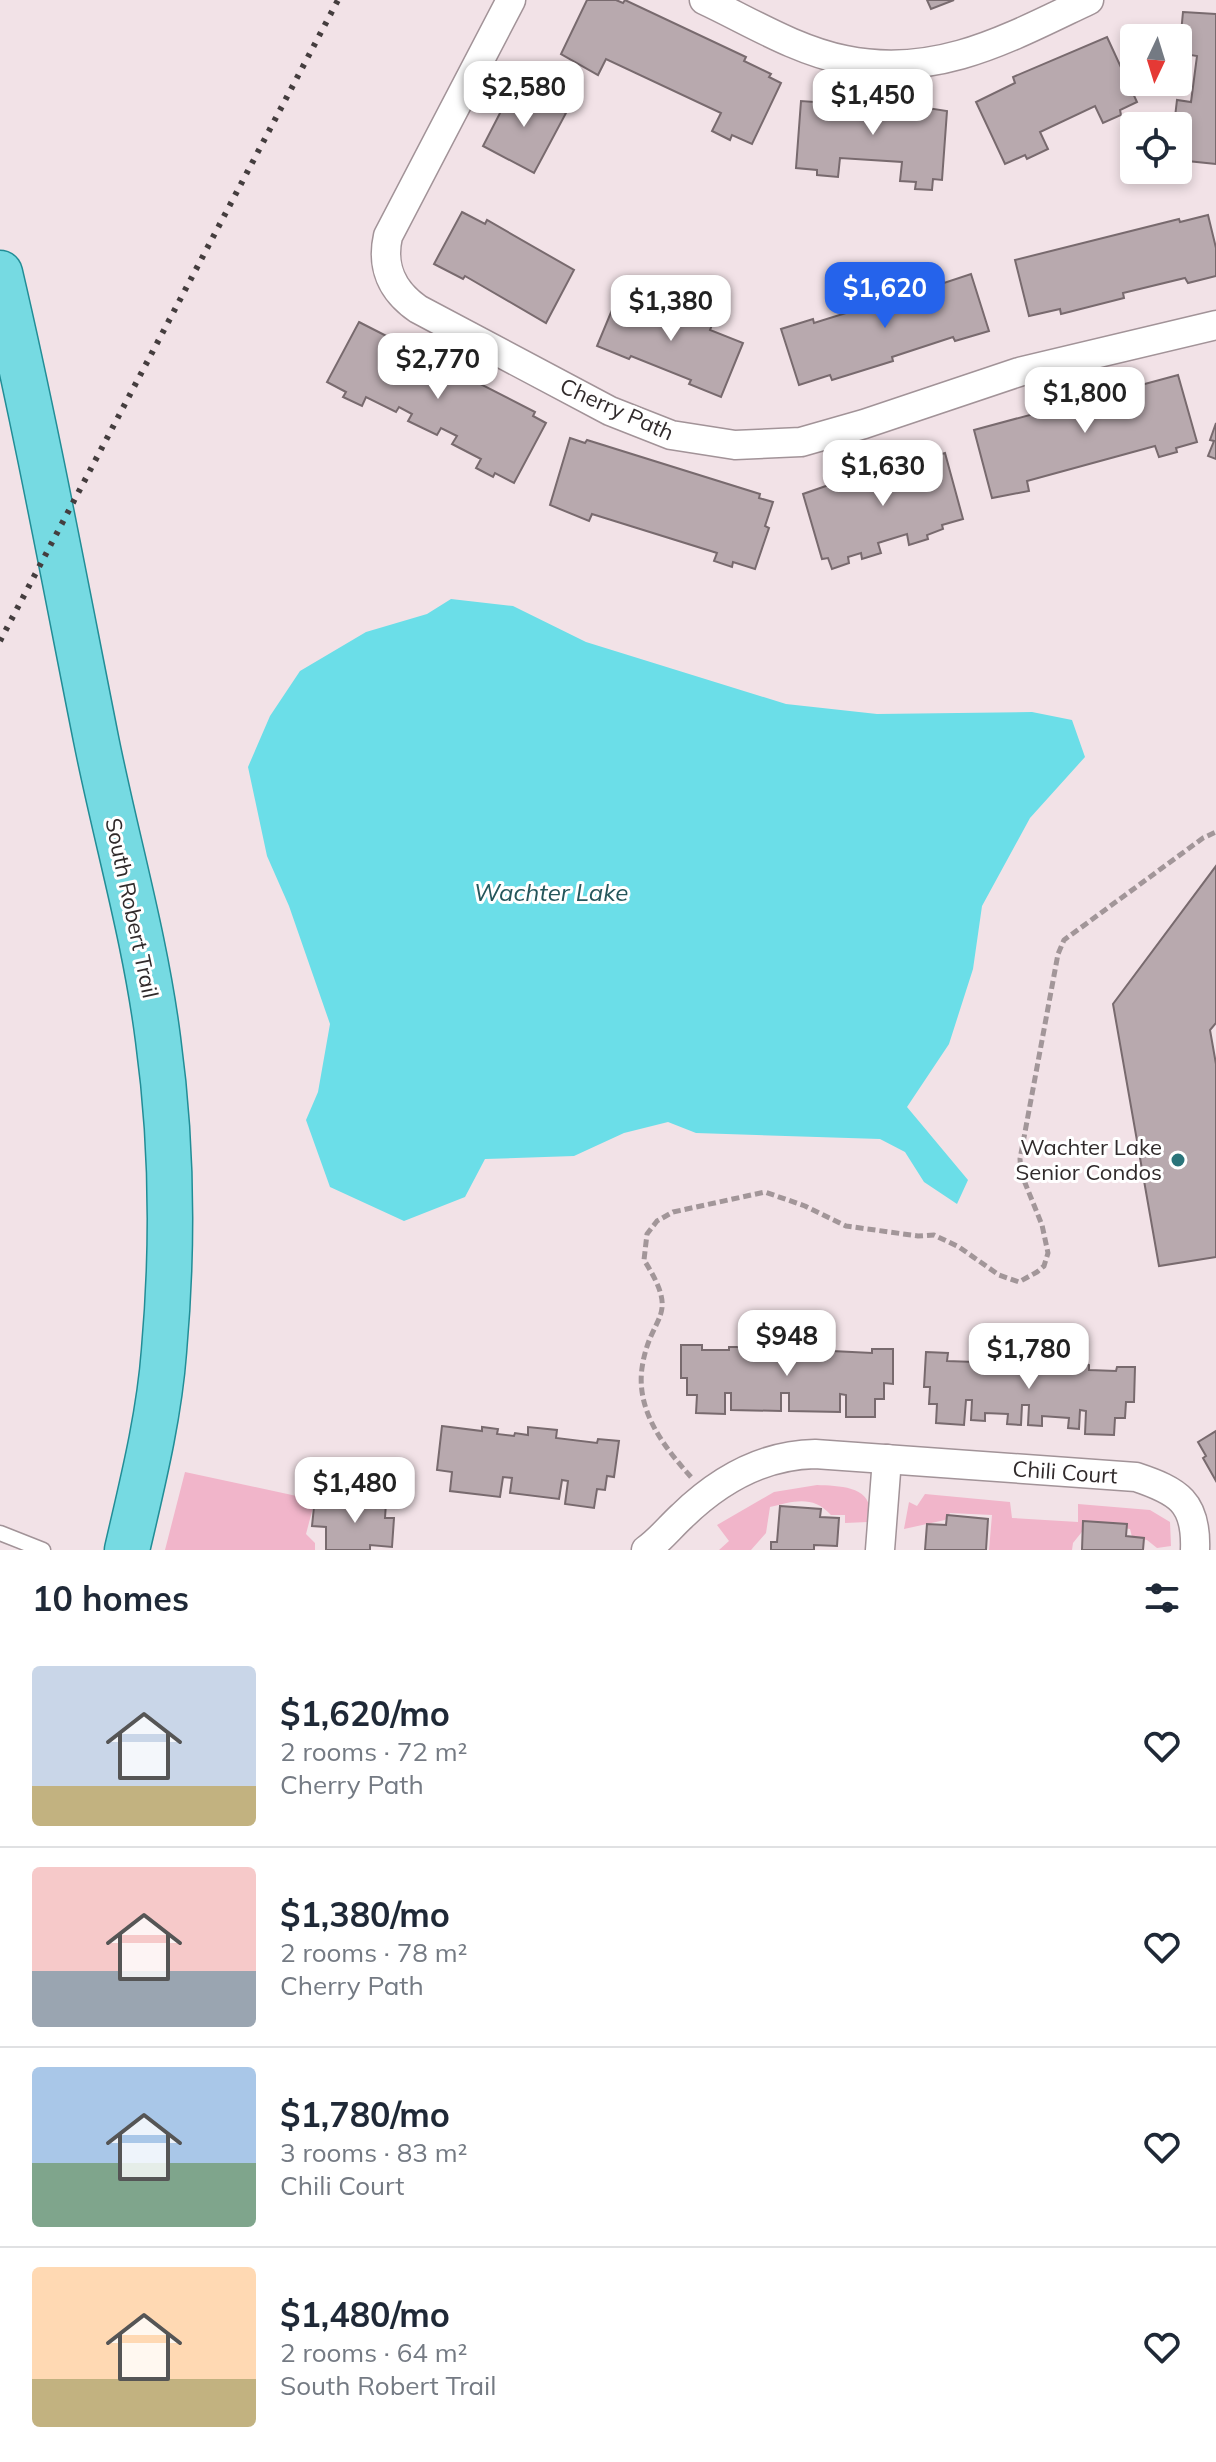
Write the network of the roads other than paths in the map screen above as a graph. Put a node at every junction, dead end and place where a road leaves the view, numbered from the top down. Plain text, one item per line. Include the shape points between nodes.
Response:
1 (511, 0) edge
2 (704, 0) edge
3 (1089, 0) edge
4 (748, 9) edge
5 (0, 273) edge
6 (1216, 325) edge
7 (887, 1459) junction
8 (0, 1533) edge
9 (43, 1550) edge
10 (127, 1550) edge
11 (646, 1550) edge
12 (880, 1550) edge
13 (1195, 1550) edge

1 - 6 street, Cherry Path via 388,236 388,272 399,293 418,309 610,411 671,435 703,441 768,446 801,442 1019,372
2 - 4 street
3 - 4 street via 977,51 898,65 844,60 792,42
5 - 10 main road, South Robert Trail via 159,1040 169,1223 164,1354
7 - 11 street, Chili Court via 815,1454 774,1459 730,1477
7 - 12 street
7 - 13 street, Chili Court via 1136,1477 1171,1489 1182,1499 1195,1527
8 - 9 lane

